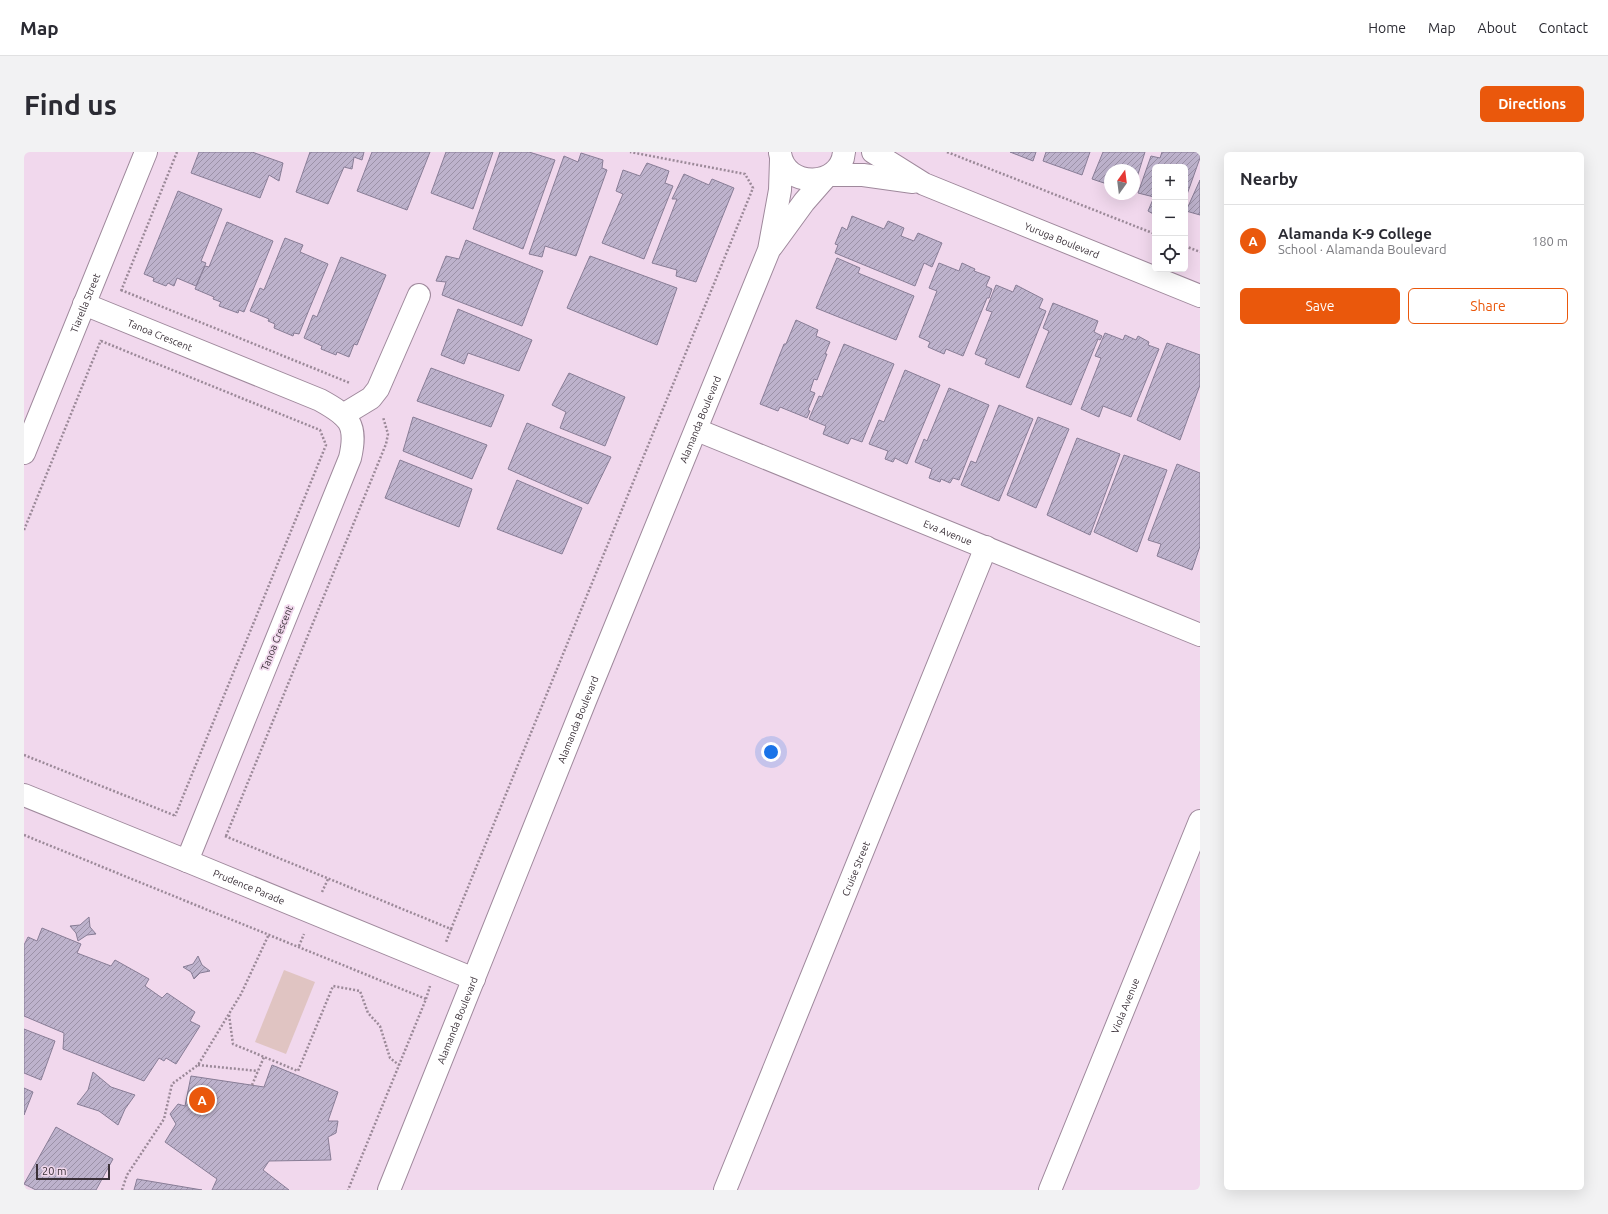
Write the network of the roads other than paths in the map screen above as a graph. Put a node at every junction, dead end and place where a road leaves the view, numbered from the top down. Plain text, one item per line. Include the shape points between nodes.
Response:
1 (146, 152) edge
2 (844, 152) edge
3 (873, 152) edge
4 (778, 155) edge
5 (828, 176) junction
6 (924, 184) junction
7 (769, 250) junction
8 (419, 295) dead end
9 (1200, 296) edge
10 (84, 304) junction
11 (344, 415) junction
12 (697, 430) junction
13 (24, 453) edge
14 (986, 547) junction
15 (1200, 635) edge
16 (24, 795) edge
17 (1200, 821) edge
18 (187, 861) junction
19 (474, 979) junction
20 (389, 1190) edge
21 (725, 1190) edge
22 (1050, 1190) edge

1 - 10 street, Tiarella Street
2 - 5 street, Alamanda Boulevard via 839,167
3 - 6 street, Yuruga Boulevard
4 - 5 street, Yuruga Boulevard via 787,169 804,180 815,181
4 - 7 street, Alamanda Boulevard via 780,190
5 - 6 street, Yuruga Boulevard via 863,175
5 - 7 street, Alamanda Boulevard via 804,202
6 - 9 street, Yuruga Boulevard
7 - 12 street, Alamanda Boulevard
8 - 11 street via 378,389 371,398
10 - 11 street, Tanoa Crescent via 320,400
10 - 13 street, Tiarella Street
11 - 18 street, Tanoa Crescent via 353,433 350,458
12 - 14 street, Eva Avenue
12 - 19 street, Alamanda Boulevard
14 - 15 street, Eva Avenue
14 - 21 street, Cruise Street
16 - 18 street, Prudence Parade
17 - 22 street, Viola Avenue
18 - 19 street, Prudence Parade
19 - 20 street, Alamanda Boulevard

